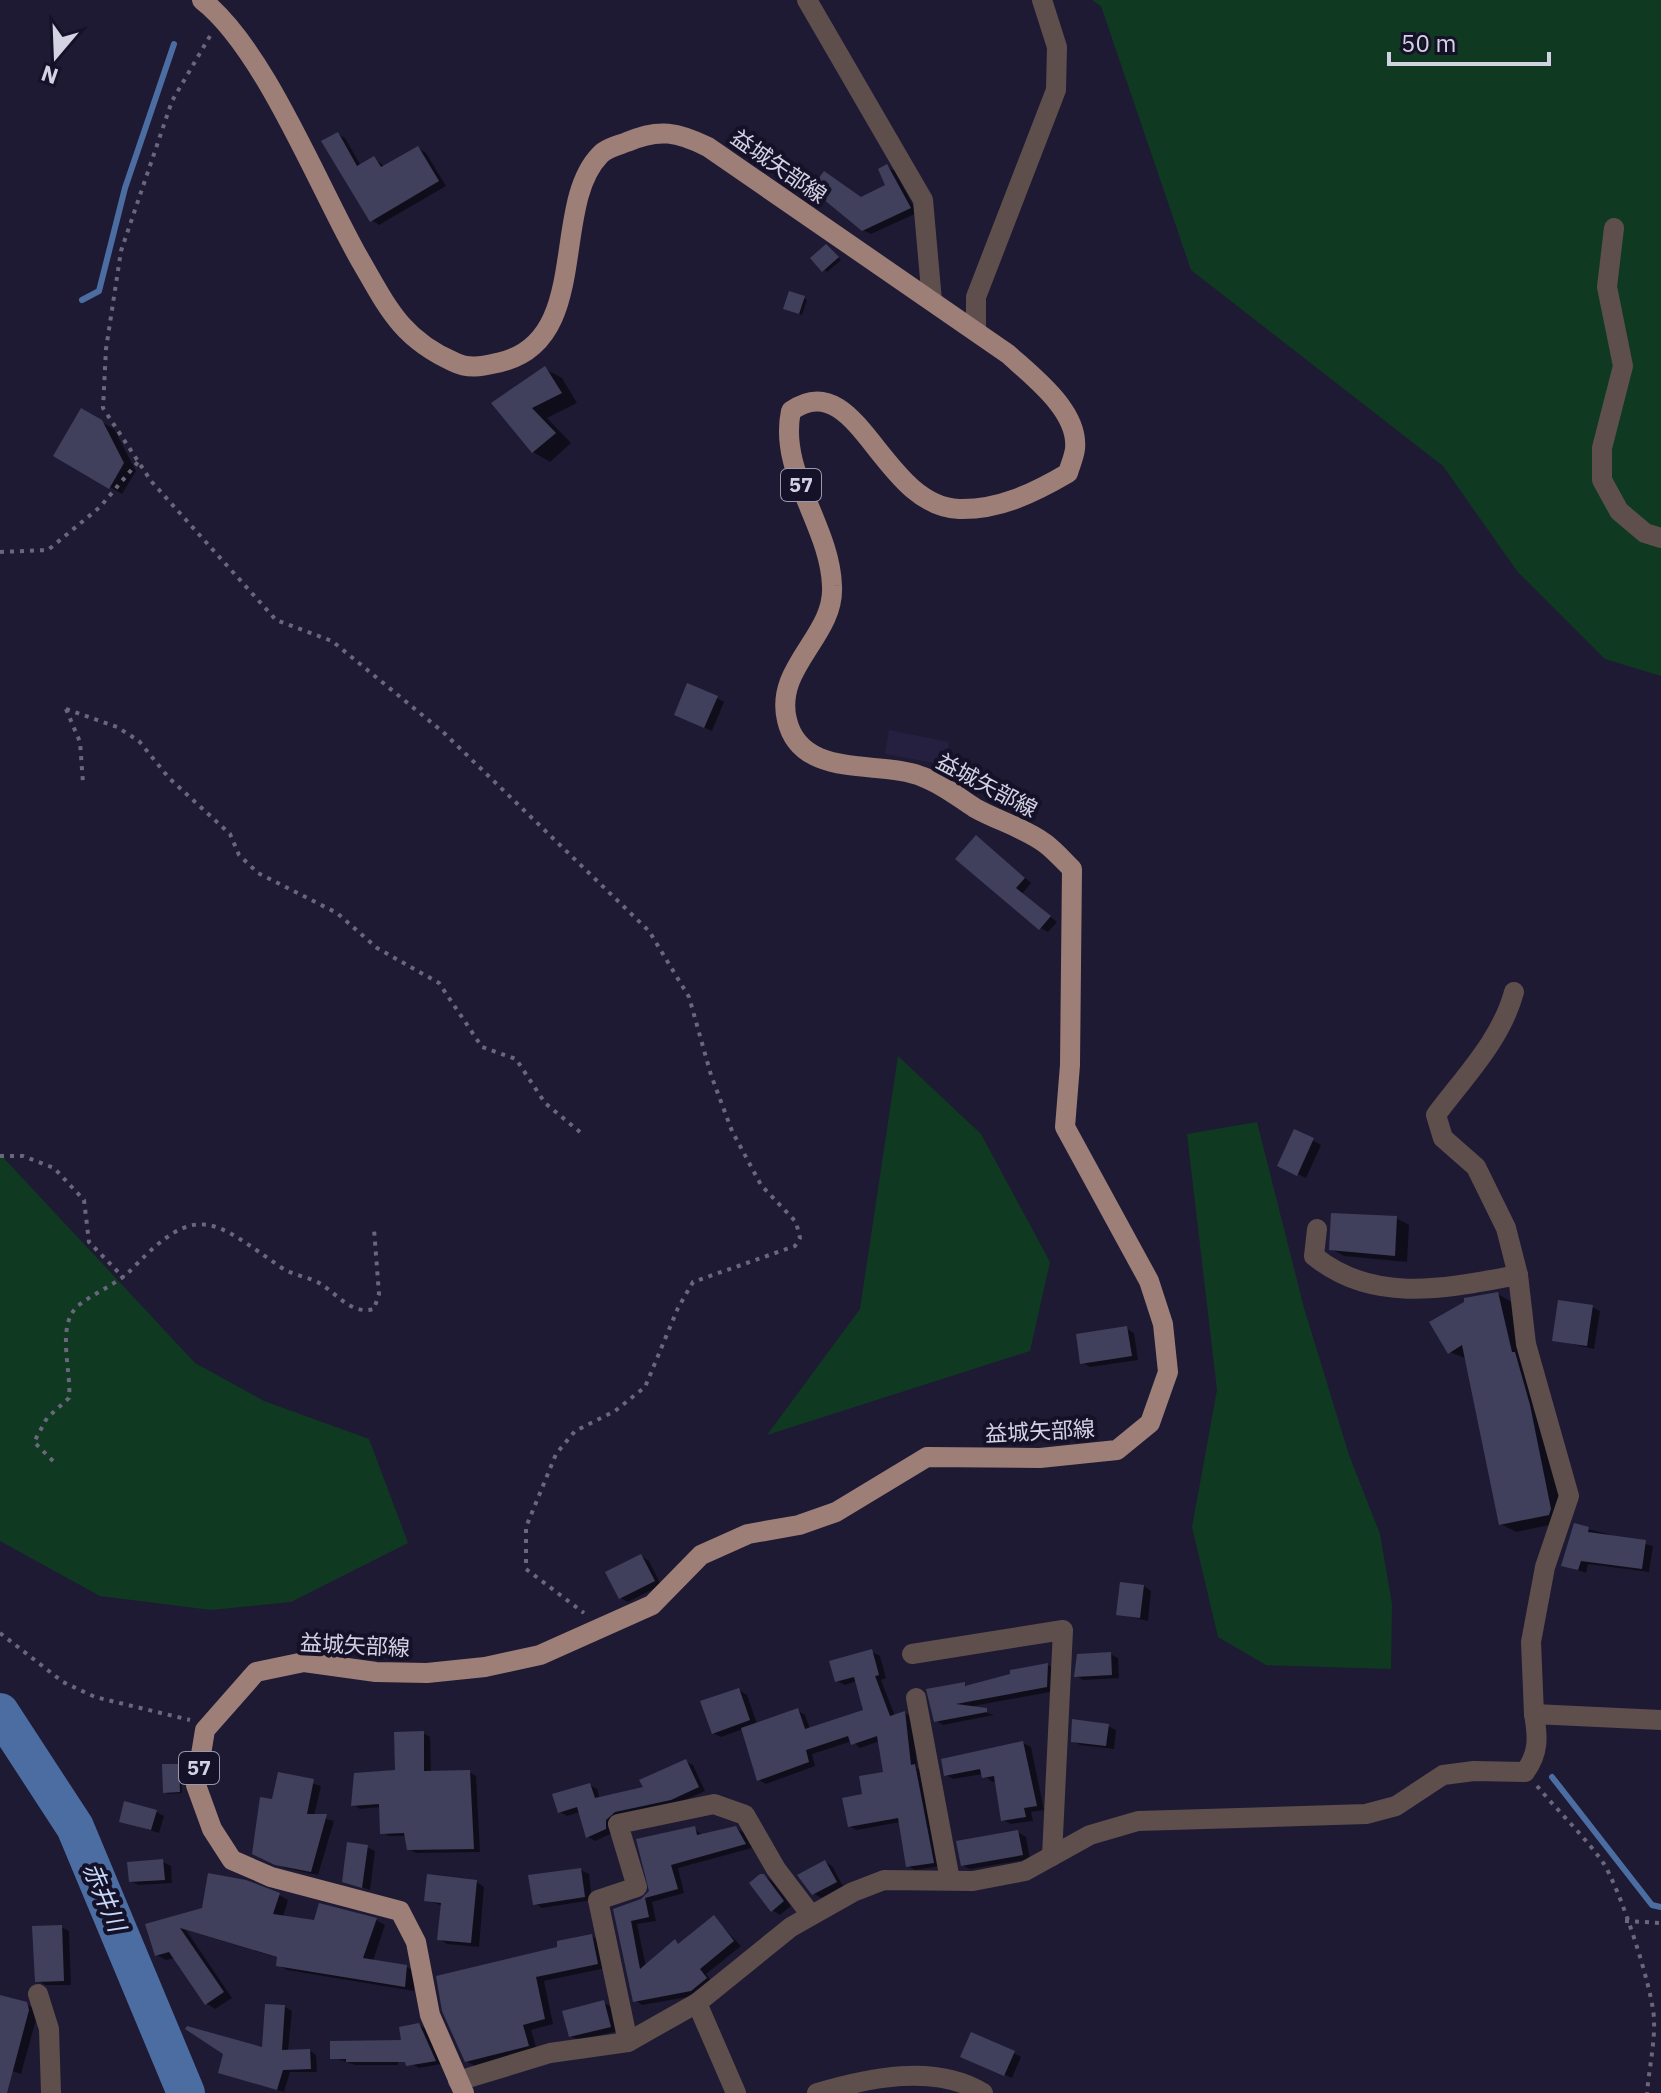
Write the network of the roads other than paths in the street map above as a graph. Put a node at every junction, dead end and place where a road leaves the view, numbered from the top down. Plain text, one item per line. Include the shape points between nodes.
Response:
1 (202, 0) edge
2 (807, 0) edge
3 (1042, 0) edge
4 (1614, 228) dead end
5 (932, 301) junction
6 (976, 331) junction
7 (1661, 538) edge
8 (1514, 992) dead end
9 (1317, 1229) dead end
10 (1518, 1275) junction
11 (912, 1654) dead end
12 (916, 1698) dead end
13 (1534, 1714) junction
14 (1661, 1720) edge
15 (1052, 1856) junction
16 (950, 1880) junction
17 (811, 1915) junction
18 (38, 1994) dead end
19 (697, 2003) junction
20 (628, 2042) junction
21 (461, 2087) edge
22 (51, 2093) edge
23 (736, 2093) edge
24 (817, 2093) edge
25 (983, 2093) edge

1 - 5 main road, 益城矢部線 / 57 via 222,16 267,84 396,323 428,349 467,369 511,360 556,316 585,177 601,153 644,134 681,133 708,147
2 - 5 street via 923,200
3 - 6 street via 1057,47 1056,90 976,297
4 - 7 street via 1607,287 1623,366 1602,448 1602,480 1619,511 1645,533
5 - 6 main road, 益城矢部線 / 57
6 - 21 main road, 益城矢部線 / 57 via 1040,383 1069,419 1076,447 1068,473 1025,498 957,509 926,500 904,484 843,410 821,399 804,401 791,411 791,453 828,558 832,605 785,691 787,722 806,751 828,761 919,775 1046,844 1072,869 1065,1127 1149,1281 1163,1324 1168,1372 1150,1423 1117,1450 1040,1458 927,1457 836,1512 748,1534 701,1555 652,1605 540,1655 427,1673 304,1662 256,1672 205,1730 196,1785 212,1829 232,1860 271,1877 400,1911 416,1942 430,2015
8 - 10 street via 1509,1013 1490,1045 1436,1115 1443,1138 1476,1167 1506,1228
9 - 10 street via 1314,1256 1336,1274 1381,1289 1443,1289
10 - 13 street via 1526,1344 1569,1496 1545,1567 1531,1642
11 - 15 street via 1063,1630
12 - 16 street
13 - 14 street
13 - 15 street via 1538,1741 1525,1772 1443,1775 1396,1806 1366,1814 1138,1821 1090,1835
15 - 16 street via 1025,1871
16 - 17 street via 884,1880
17 - 19 street
17 - 20 street via 745,1815 714,1804 618,1824 637,1887 598,1900
18 - 22 street via 49,2029
19 - 20 street
19 - 23 street
20 - 21 street via 550,2053
24 - 25 street via 871,2077 946,2078

